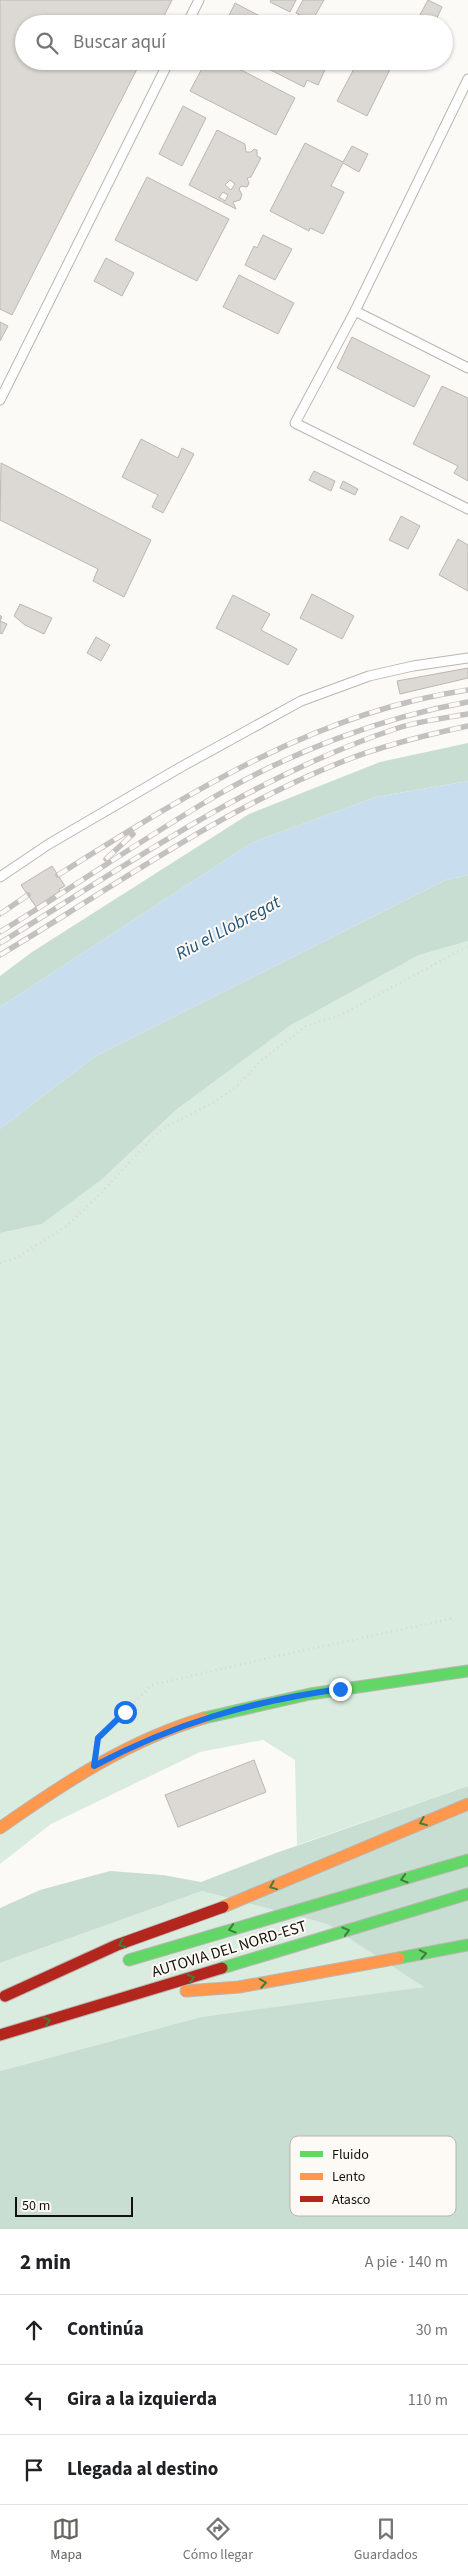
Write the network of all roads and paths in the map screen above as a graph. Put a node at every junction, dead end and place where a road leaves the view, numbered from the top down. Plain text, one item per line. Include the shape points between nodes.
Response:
1 (198, 0) edge
2 (191, 15) edge
3 (165, 70) edge
4 (467, 84) edge
5 (354, 311) junction
6 (468, 368) edge
7 (0, 400) edge
8 (468, 507) edge
9 (468, 658) edge
10 (0, 877) edge
11 (468, 946) edge
12 (0, 1263) edge
13 (454, 1618) dead end
14 (468, 1671) edge
15 (94, 1766) junction
16 (468, 1804) edge
17 (0, 1828) edge
18 (468, 1860) edge
19 (468, 1894) edge
20 (468, 1946) edge
21 (118, 1963) dead end
22 (90, 1971) dead end
23 (2, 1997) edge
24 (127, 1997) junction
25 (0, 2035) edge

1 - 2 lane
3 - 7 lane
4 - 5 lane
5 - 6 lane
5 - 8 lane via 295,423
9 - 10 lane via 369,676 301,701 164,776
11 - 12 path via 340,1016 306,1026 263,1059 237,1086 164,1128 67,1226 16,1258
13 - 15 path via 152,1685 98,1738
14 - 15 main road via 305,1694 243,1707 155,1736
15 - 17 main road
16 -> 23 main road via 294,1878 118,1945
18 -> 21 main road, AUTOVIA DEL NORD-EST
24 -> 19 main road, AUTOVIA DEL NORD-EST
24 -> 20 main road via 239,1986
22 - 23 main road
25 -> 24 main road, AUTOVIA DEL NORD-EST

